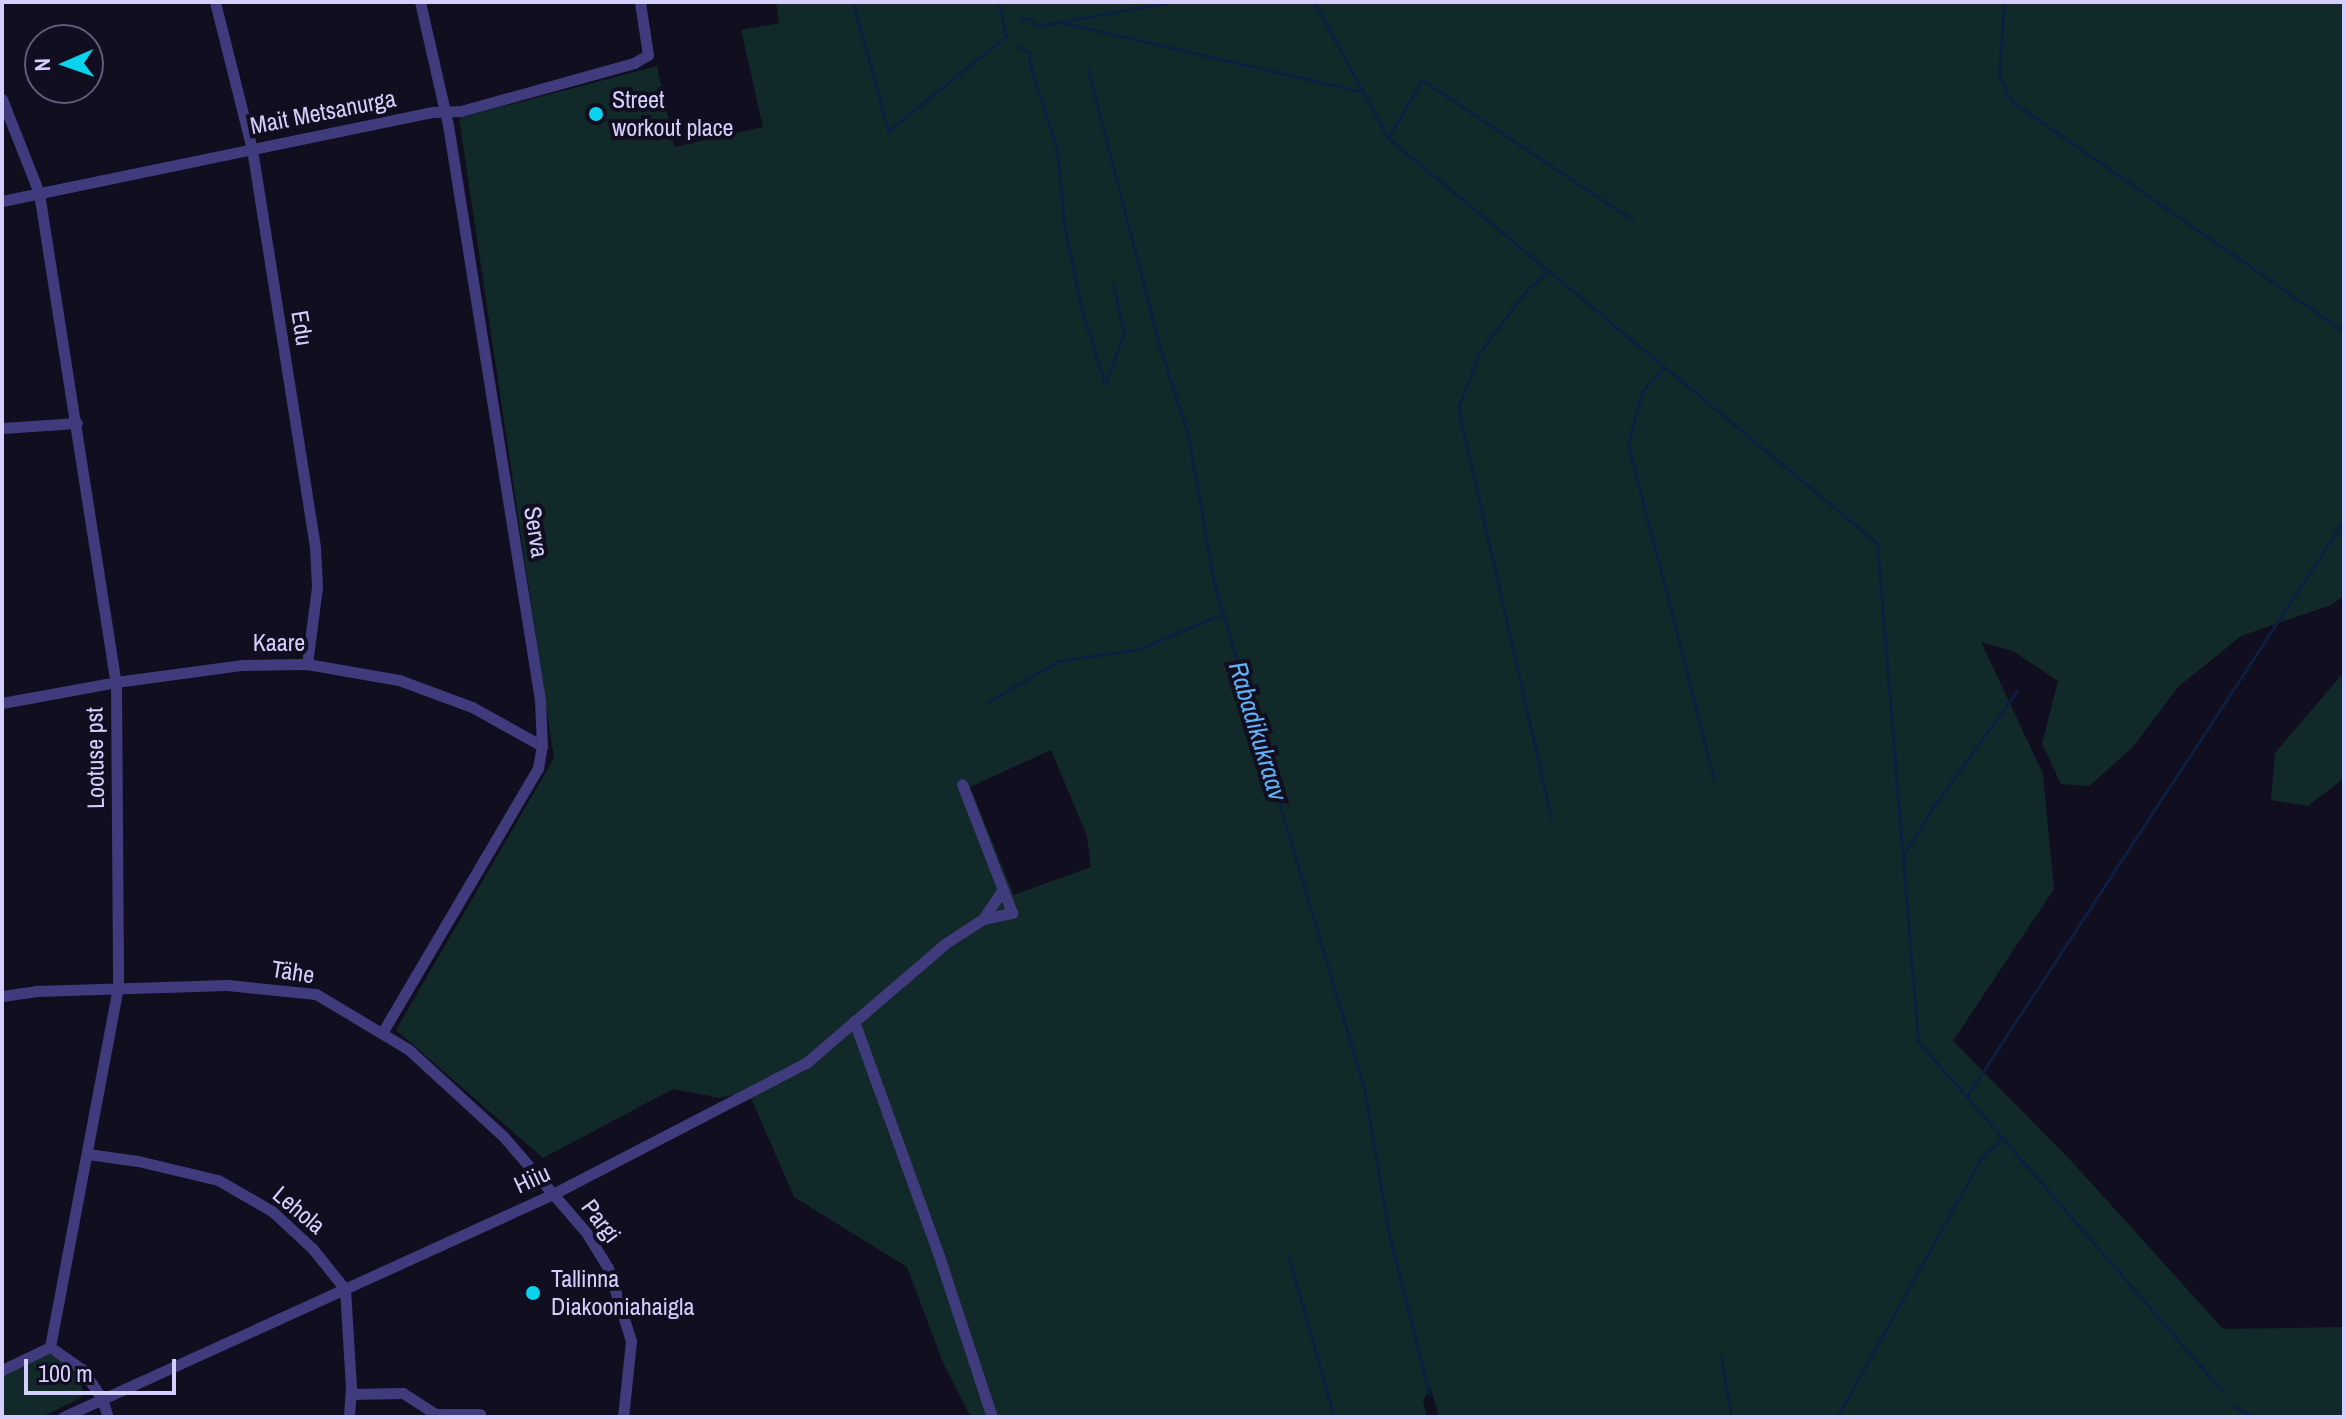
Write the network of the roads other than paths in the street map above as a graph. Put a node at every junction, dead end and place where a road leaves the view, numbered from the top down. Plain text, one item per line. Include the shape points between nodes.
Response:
1 (215, 2) edge
2 (420, 2) edge
3 (640, 2) edge
4 (2, 99) edge
5 (446, 112) junction
6 (252, 149) junction
7 (39, 193) junction
8 (2, 201) edge
9 (77, 423) junction
10 (2, 428) edge
11 (307, 664) junction
12 (116, 682) junction
13 (2, 703) edge
14 (542, 746) junction
15 (962, 784) dead end
16 (1003, 889) junction
17 (983, 919) junction
18 (118, 987) junction
19 (2, 996) edge
20 (854, 1021) junction
21 (382, 1033) junction
22 (88, 1154) junction
23 (551, 1195) junction
24 (345, 1289) junction
25 (50, 1347) junction
26 (2, 1370) edge
27 (351, 1394) junction
28 (102, 1399) junction
29 (480, 1414) dead end
30 (63, 1417) edge
31 (108, 1417) edge
32 (349, 1417) edge
33 (623, 1417) edge
34 (992, 1417) edge

1 - 6 street, Edu
2 - 5 street, Serva
3 - 5 street, Mait Metsanurga via 648,55 634,63
4 - 7 street, Lootuse pst
5 - 6 street, Mait Metsanurga
5 - 14 street, Serva via 540,700
6 - 7 street, Mait Metsanurga
6 - 11 street, Edu via 315,548 317,587
7 - 8 street, Mait Metsanurga
7 - 9 street, Lootuse pst
9 - 10 street
9 - 12 street, Lootuse pst
11 - 12 street, Kaare via 241,665
11 - 14 street, Kaare via 399,680 472,707
12 - 13 street, Kaare
12 - 18 street, Lootuse pst
14 - 21 street, Serva via 538,768
15 - 16 street
16 - 17 street, Hiiu
16 - 17 street, Hiiu via 1012,913
17 - 20 street, Hiiu via 946,943
18 - 19 street, Tähe
18 - 21 street, Tähe via 227,985 316,994
18 - 22 street, Lootuse pst
20 - 23 street, Hiiu via 806,1063
20 - 34 street
21 - 23 street, Tähe via 483,1115
22 - 24 street, Lehola via 218,1180 272,1211
22 - 25 street, Lootuse pst
23 - 24 street, Hiiu
23 - 33 street, Pargi via 586,1232 608,1268 631,1341
24 - 27 street
24 - 28 street, Hiiu
25 - 26 street
25 - 28 street via 82,1369
27 - 29 street via 403,1393 435,1414
27 - 32 street
28 - 30 street, Hiiu
28 - 31 street

